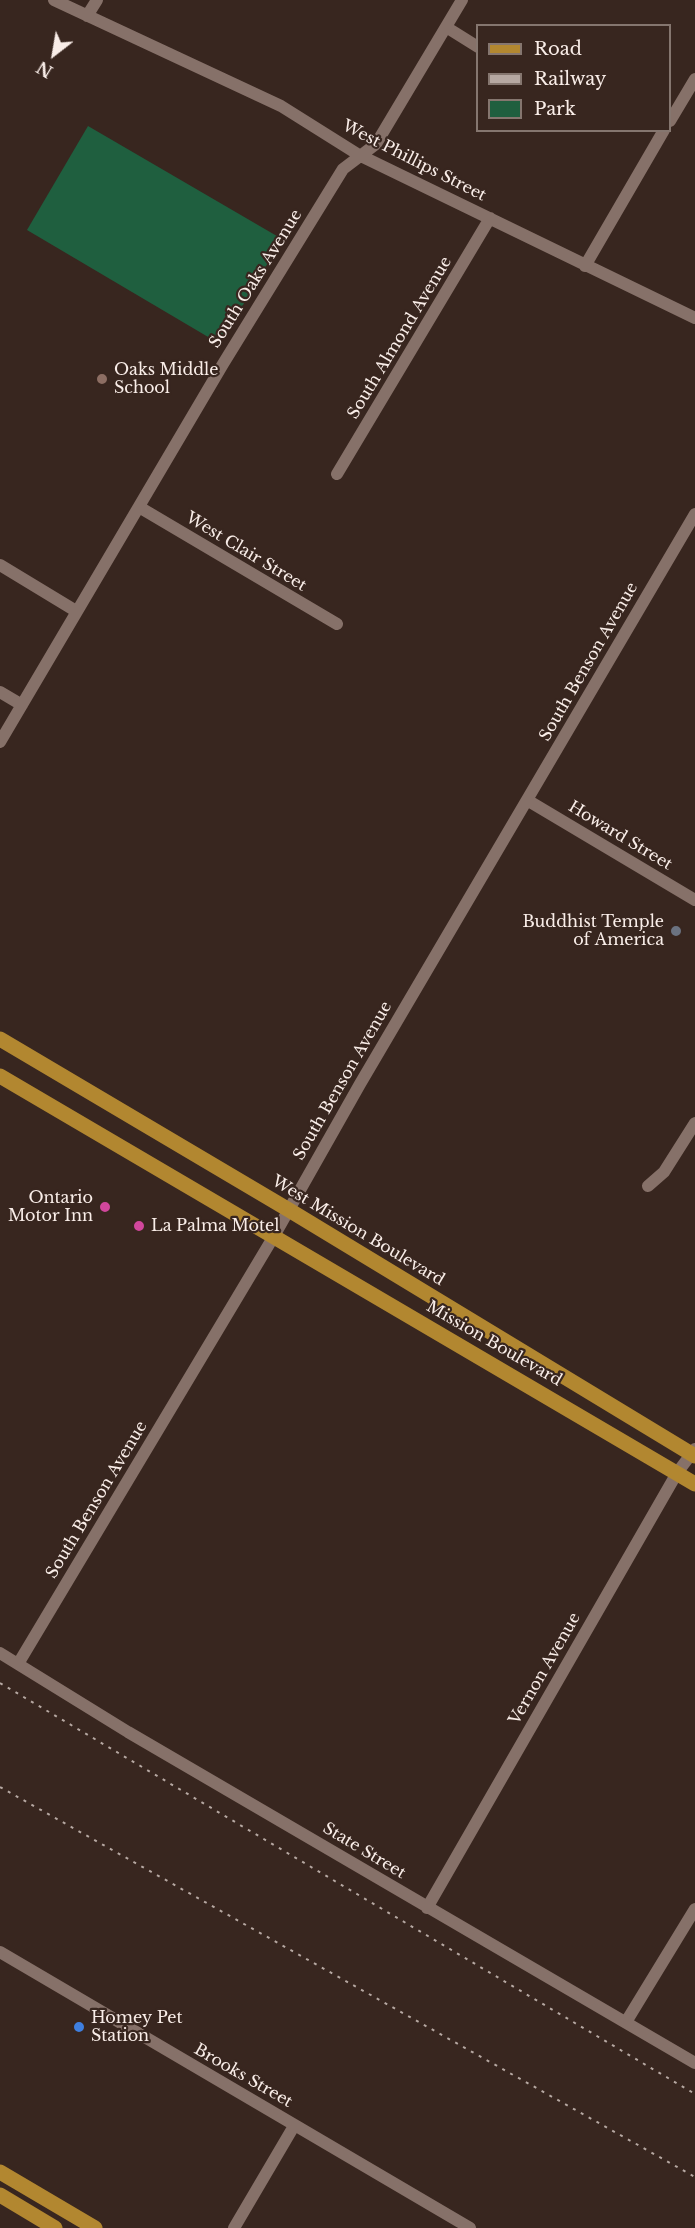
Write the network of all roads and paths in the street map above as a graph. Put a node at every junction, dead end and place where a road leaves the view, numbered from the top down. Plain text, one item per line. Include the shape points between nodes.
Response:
1 (54, 0) edge
2 (97, 0) edge
3 (462, 0) edge
4 (87, 16) junction
5 (446, 27) junction
6 (476, 46) edge
7 (695, 79) edge
8 (671, 118) edge
9 (663, 132) edge
10 (359, 156) junction
11 (490, 218) junction
12 (585, 266) junction
13 (695, 318) edge
14 (337, 474) dead end
15 (139, 507) junction
16 (695, 514) edge
17 (0, 565) edge
18 (76, 611) junction
19 (337, 624) dead end
20 (0, 692) edge
21 (22, 705) junction
22 (0, 742) edge
23 (527, 800) junction
24 (695, 900) edge
25 (0, 1040) edge
26 (0, 1076) edge
27 (695, 1123) edge
28 (648, 1186) dead end
29 (289, 1210) junction
30 (274, 1236) junction
31 (694, 1453) edge
32 (677, 1473) junction
33 (695, 1484) edge
34 (0, 1653) edge
35 (18, 1664) junction
36 (427, 1908) junction
37 (695, 1909) edge
38 (0, 1952) edge
39 (626, 2022) junction
40 (695, 2063) edge
41 (294, 2126) junction
42 (0, 2172) edge
43 (0, 2195) edge
44 (56, 2228) edge
45 (95, 2228) edge
46 (234, 2228) edge
47 (470, 2228) edge

1 - 4 street, West Phillips Street
2 - 4 street
3 - 5 street, South Oaks Avenue
4 - 10 street, West Phillips Street via 281,106
5 - 6 street
5 - 10 street, South Oaks Avenue via 376,144
7 - 8 street
9 - 12 street
10 - 11 street, West Phillips Street
10 - 15 street, South Oaks Avenue via 343,169
11 - 12 street, West Phillips Street
11 - 14 street, South Almond Avenue
12 - 13 street, West Phillips Street
15 - 18 street, South Oaks Avenue
15 - 19 street, West Clair Street
16 - 23 street, South Benson Avenue
17 - 18 street
18 - 21 street, South Oaks Avenue
20 - 21 street
21 - 22 street, South Oaks Avenue
23 - 24 street, Howard Street
23 - 29 street, South Benson Avenue
25 - 29 main road, West Mission Boulevard
26 - 30 main road
27 - 28 street via 664,1172
29 - 30 street, South Benson Avenue
29 - 31 main road, West Mission Boulevard
30 - 32 main road, Mission Boulevard
30 - 35 street, South Benson Avenue
31 - 32 street, Vernon Avenue
32 - 33 main road, Mission Boulevard
32 - 36 street, Vernon Avenue
34 - 35 street, State Street
35 - 36 street, State Street
36 - 39 street, State Street
37 - 39 street
38 - 41 street, Brooks Street
39 - 40 street, State Street
41 - 46 street
41 - 47 street, Brooks Street
42 - 45 main road
43 - 44 main road

